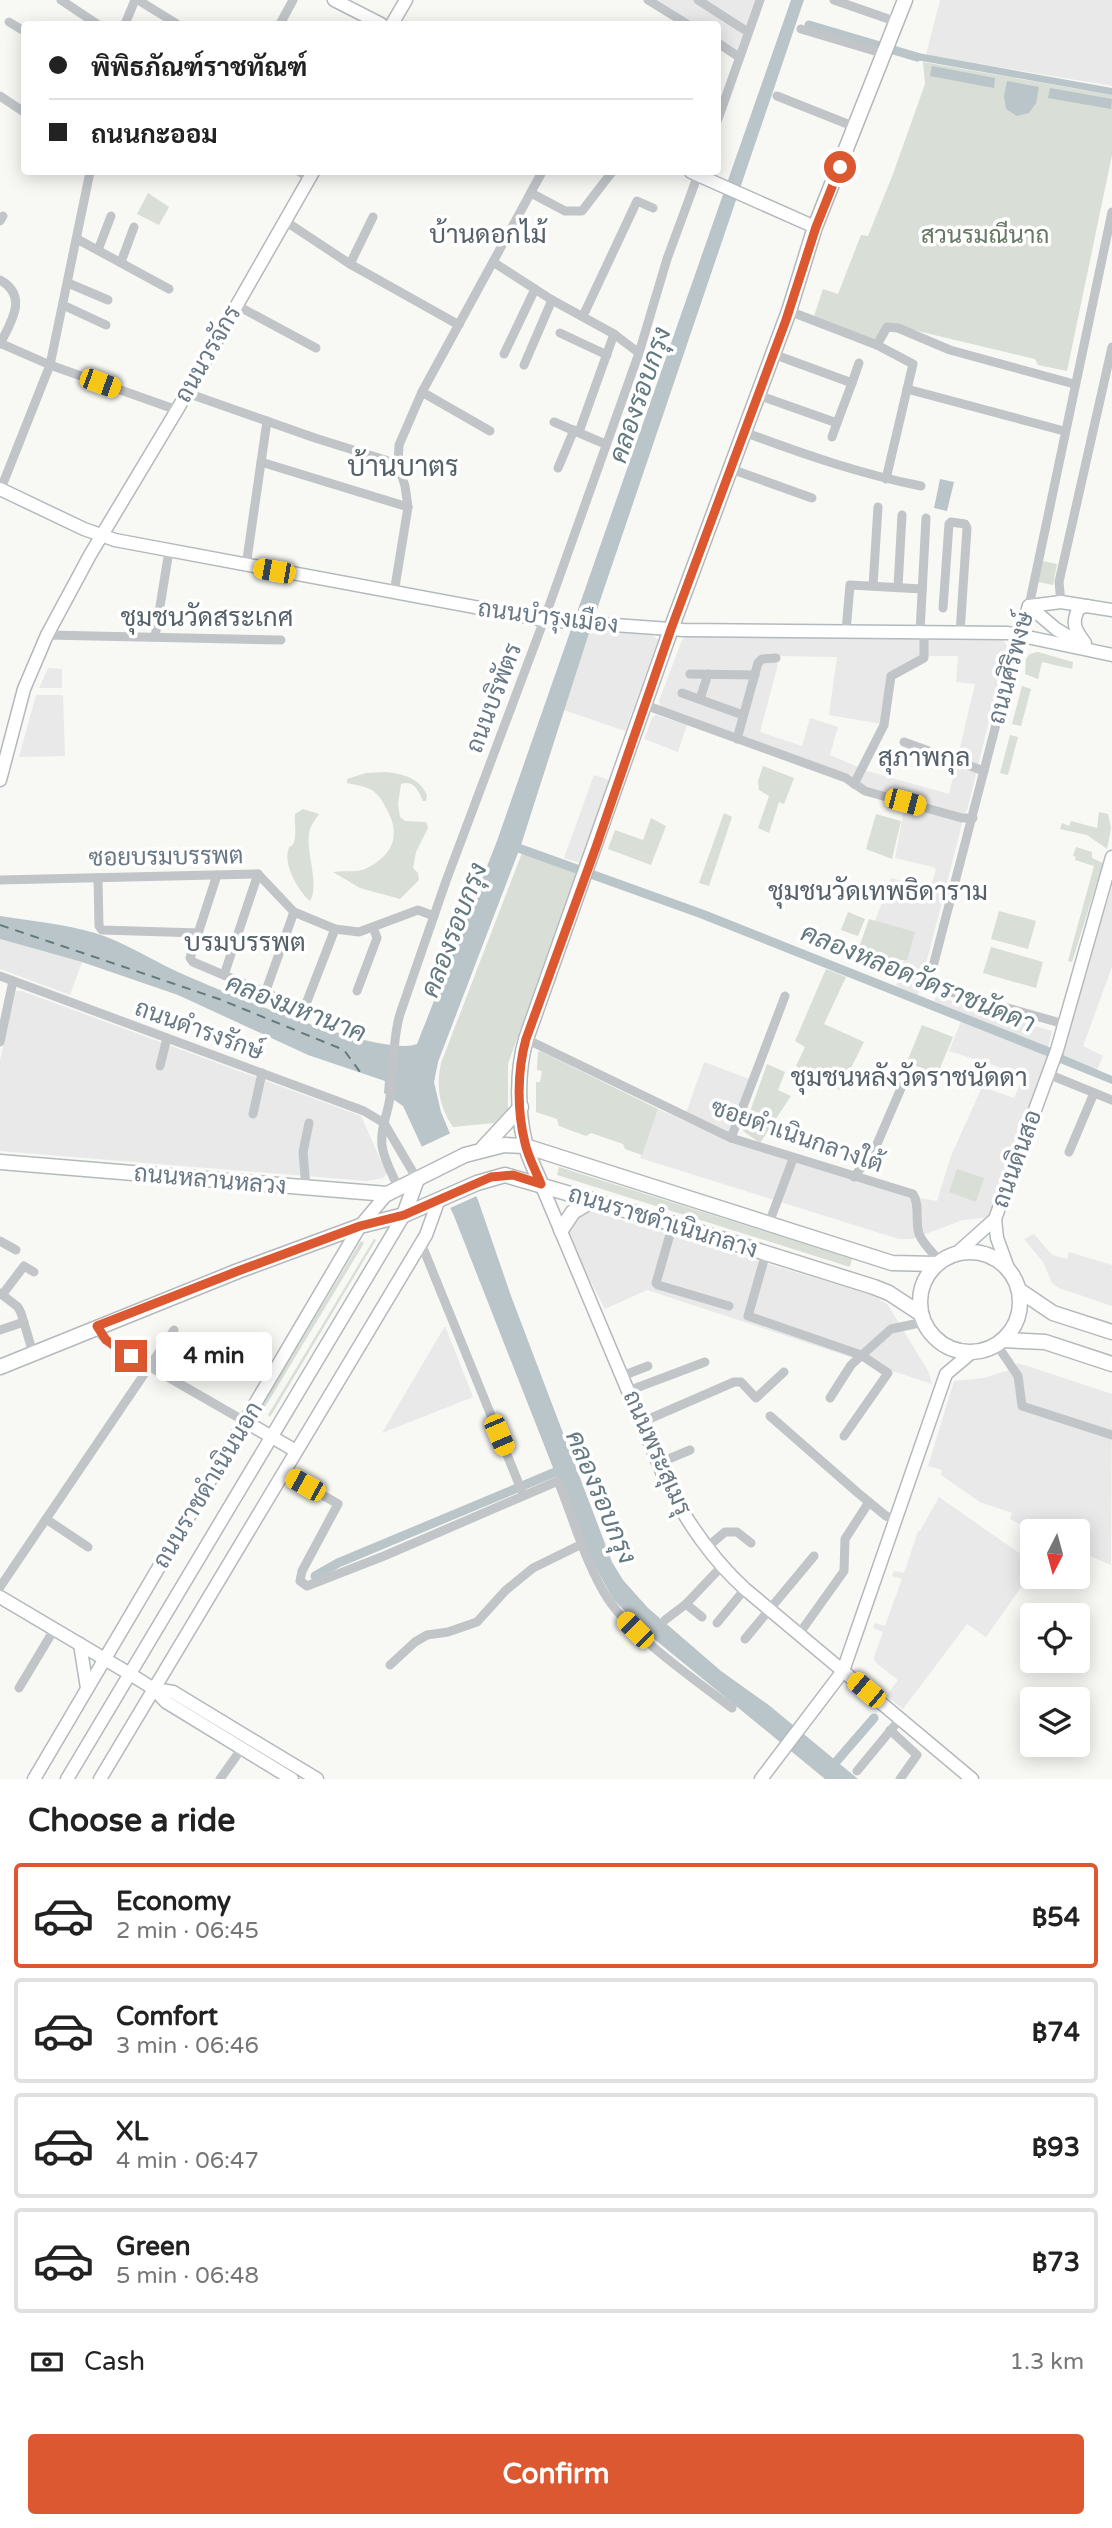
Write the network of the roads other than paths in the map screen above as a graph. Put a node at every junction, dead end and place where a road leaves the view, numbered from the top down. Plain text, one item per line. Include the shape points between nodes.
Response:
1 (61, 0) edge
2 (136, 0) edge
3 (293, 0) edge
4 (334, 0) edge
5 (406, 0) edge
6 (648, 0) edge
7 (760, 0) edge
8 (834, 0) edge
9 (905, 0) edge
10 (700, 1) edge
11 (92, 21) edge
12 (126, 21) edge
13 (172, 21) edge
14 (282, 21) edge
15 (375, 21) edge
16 (394, 21) edge
17 (682, 21) edge
18 (9, 22) dead end
19 (897, 22) junction
20 (21, 29) edge
21 (802, 29) dead end
22 (748, 32) junction
23 (721, 45) edge
24 (887, 49) junction
25 (740, 57) junction
26 (0, 96) edge
27 (777, 96) dead end
28 (21, 110) edge
29 (721, 111) edge
30 (855, 127) junction
31 (89, 175) edge
32 (308, 175) edge
33 (540, 175) edge
34 (609, 175) edge
35 (695, 175) edge
36 (700, 175) edge
37 (531, 193) junction
38 (653, 208) dead end
39 (1112, 212) edge
40 (111, 216) dead end
41 (373, 217) dead end
42 (285, 221) junction
43 (134, 227) dead end
44 (816, 227) junction
45 (78, 239) junction
46 (98, 250) junction
47 (121, 262) junction
48 (493, 262) junction
49 (351, 264) junction
50 (0, 280) edge
51 (68, 283) junction
52 (169, 289) dead end
53 (534, 289) junction
54 (108, 300) dead end
55 (552, 300) junction
56 (63, 305) junction
57 (236, 305) junction
58 (789, 311) junction
59 (583, 316) junction
60 (106, 325) dead end
61 (459, 325) junction
62 (560, 333) dead end
63 (614, 334) junction
64 (0, 344) edge
65 (877, 345) junction
66 (1112, 347) edge
67 (316, 348) dead end
68 (639, 353) junction
69 (504, 354) dead end
70 (773, 354) junction
71 (607, 355) junction
72 (859, 363) dead end
73 (50, 365) junction
74 (524, 365) dead end
75 (852, 383) junction
76 (1074, 384) junction
77 (907, 389) junction
78 (422, 392) junction
79 (187, 393) junction
80 (758, 395) junction
81 (177, 410) junction
82 (267, 421) junction
83 (554, 422) dead end
84 (837, 424) junction
85 (491, 431) dead end
86 (576, 431) junction
87 (1064, 431) junction
88 (744, 432) junction
89 (832, 437) dead end
90 (606, 444) junction
91 (261, 462) junction
92 (398, 464) junction
93 (558, 468) dead end
94 (731, 468) junction
95 (886, 479) junction
96 (921, 486) dead end
97 (0, 490) edge
98 (812, 498) dead end
99 (408, 507) junction
100 (878, 507) dead end
101 (902, 515) dead end
102 (926, 518) dead end
103 (101, 536) junction
104 (169, 551) junction
105 (246, 566) junction
106 (873, 586) junction
107 (898, 587) junction
108 (922, 589) junction
109 (394, 593) junction
110 (1061, 602) junction
111 (1028, 606) junction
112 (1088, 606) junction
113 (943, 608) dead end
114 (1112, 610) edge
115 (544, 620) junction
116 (671, 629) junction
117 (846, 631) junction
118 (922, 632) junction
119 (960, 633) junction
120 (47, 635) junction
121 (1019, 636) junction
122 (155, 637) junction
123 (281, 640) dead end
124 (1089, 649) junction
125 (1112, 655) edge
126 (776, 658) dead end
127 (690, 674) dead end
128 (708, 674) junction
129 (755, 675) junction
130 (682, 693) dead end
131 (700, 699) junction
132 (645, 705) junction
133 (743, 715) junction
134 (737, 738) junction
135 (904, 741) dead end
136 (984, 771) junction
137 (0, 780) edge
138 (854, 783) junction
139 (973, 818) junction
140 (1112, 858) edge
141 (258, 874) junction
142 (217, 875) junction
143 (98, 878) junction
144 (0, 880) edge
145 (294, 912) junction
146 (434, 916) junction
147 (373, 928) junction
148 (335, 929) junction
149 (199, 933) junction
150 (224, 975) junction
151 (0, 976) edge
152 (13, 981) junction
153 (356, 991) dead end
154 (265, 993) junction
155 (785, 996) dead end
156 (1064, 1024) junction
157 (167, 1038) junction
158 (526, 1039) junction
159 (0, 1042) edge
160 (160, 1066) dead end
161 (262, 1073) junction
162 (1048, 1074) junction
163 (902, 1086) dead end
164 (1094, 1093) junction
165 (1112, 1100) edge
166 (521, 1107) junction
167 (253, 1114) dead end
168 (309, 1123) dead end
169 (384, 1123) junction
170 (731, 1138) junction
171 (525, 1146) junction
172 (481, 1149) junction
173 (1069, 1152) dead end
174 (793, 1159) junction
175 (0, 1163) edge
176 (423, 1175) junction
177 (854, 1177) junction
178 (541, 1184) junction
179 (306, 1188) junction
180 (392, 1191) junction
181 (593, 1200) junction
182 (440, 1201) junction
183 (404, 1215) junction
184 (995, 1219) junction
185 (769, 1223) junction
186 (673, 1224) junction
187 (360, 1226) junction
188 (561, 1230) junction
189 (327, 1238) junction
190 (0, 1241) edge
191 (421, 1243) junction
192 (16, 1250) dead end
193 (766, 1253) junction
194 (957, 1253) junction
195 (343, 1255) junction
196 (938, 1262) junction
197 (1008, 1268) junction
198 (34, 1272) dead end
199 (1019, 1290) junction
200 (1, 1294) edge
201 (729, 1306) dead end
202 (922, 1318) junction
203 (24, 1322) junction
204 (97, 1326) junction
205 (0, 1330) edge
206 (174, 1330) dead end
207 (1112, 1332) edge
208 (1000, 1342) junction
209 (972, 1352) junction
210 (33, 1353) junction
211 (861, 1355) junction
212 (705, 1362) dead end
213 (1112, 1364) edge
214 (648, 1366) dead end
215 (0, 1367) edge
216 (149, 1367) junction
217 (784, 1372) dead end
218 (622, 1376) junction
219 (628, 1391) junction
220 (830, 1398) dead end
221 (770, 1416) dead end
222 (642, 1422) junction
223 (246, 1423) junction
224 (1112, 1435) edge
225 (270, 1436) junction
226 (844, 1436) dead end
227 (690, 1450) dead end
228 (296, 1451) junction
229 (659, 1463) junction
230 (283, 1472) junction
231 (521, 1489) junction
232 (869, 1503) junction
233 (46, 1518) junction
234 (896, 1520) junction
235 (751, 1543) dead end
236 (582, 1544) junction
237 (88, 1547) dead end
238 (706, 1548) junction
239 (814, 1556) dead end
240 (722, 1566) junction
241 (0, 1587) edge
242 (746, 1589) junction
243 (0, 1597) edge
244 (686, 1604) junction
245 (771, 1610) junction
246 (702, 1617) dead end
247 (665, 1620) dead end
248 (717, 1623) dead end
249 (55, 1628) junction
250 (799, 1634) junction
251 (745, 1639) dead end
252 (80, 1644) junction
253 (104, 1658) junction
254 (390, 1665) dead end
255 (843, 1671) junction
256 (130, 1674) junction
257 (19, 1688) dead end
258 (87, 1688) junction
259 (154, 1689) junction
260 (732, 1708) dead end
261 (900, 1719) junction
262 (890, 1730) junction
263 (242, 1748) junction
264 (856, 1771) dead end
265 (34, 1779) edge
266 (67, 1779) edge
267 (100, 1779) edge
268 (220, 1779) edge
269 (292, 1779) edge
270 (317, 1779) edge
271 (761, 1779) edge
272 (900, 1779) edge
273 (972, 1779) edge

1 - 11 street
2 - 12 street
2 - 13 street
3 - 14 street
4 - 15 main road
5 - 16 main road
6 - 17 street
7 - 22 street
8 - 19 street
9 - 19 main road
10 - 22 street
18 - 20 street
19 - 24 main road
21 - 24 street
22 - 25 street
23 - 25 street
24 - 30 main road
25 - 29 street
26 - 28 street
27 - 30 street
30 - 44 main road
31 - 45 street
32 - 42 main road, ถนนวรจักร
33 - 37 street
34 - 37 street via 582,211 565,211
35 - 68 street, ถนนบริพัตร
36 - 44 main road
37 - 48 street
38 - 59 street via 637,201
39 - 76 street, ถนนศิริพงษ์
40 - 46 street
41 - 49 street
42 - 49 street
42 - 57 main road, ถนนวรจักร
43 - 47 street
44 - 58 main road
45 - 46 street
45 - 51 street
46 - 47 street
47 - 52 street
48 - 53 street
48 - 61 street
49 - 61 street
50 - 64 street via 11,288 17,303
51 - 54 street
51 - 56 street
53 - 55 street
53 - 69 street
55 - 59 street
55 - 74 street
56 - 60 street
56 - 73 street
57 - 67 street
57 - 79 main road, ถนนวรจักร
58 - 65 street
58 - 70 main road
59 - 63 street
61 - 78 street
62 - 71 street
63 - 68 street
63 - 71 street
64 - 73 street
65 - 76 street via 887,327 898,328 950,350
65 - 77 street via 913,364
66 - 110 street via 1059,582
68 - 90 street, ถนนบริพัตร
70 - 75 street
70 - 80 main road
71 - 86 street
72 - 75 street
73 - 81 street
73 - 97 street
75 - 84 street
76 - 87 street, ถนนศิริพงษ์
77 - 87 street
77 - 95 street
78 - 85 street
78 - 92 street via 398,445
79 - 81 main road, ถนนวรจักร
79 - 82 street
80 - 84 street
80 - 88 main road
81 - 103 main road, ถนนวรจักร
82 - 91 street
82 - 92 street
83 - 86 street
84 - 89 street
86 - 90 street
86 - 93 street
87 - 111 street, ถนนศิริพงษ์
88 - 94 main road
88 - 95 street via 826,463
90 - 115 street, ถนนบริพัตร
91 - 99 street
91 - 105 street
92 - 99 street
94 - 98 street
94 - 116 main road
95 - 96 street
97 - 103 main road, ถนนบำรุงเมือง
99 - 109 street
100 - 106 street
101 - 107 street
102 - 108 street
103 - 104 main road, ถนนบำรุงเมือง
103 - 120 main road, ถนนวรจักร
104 - 105 main road, ถนนบำรุงเมือง
104 - 122 street
105 - 109 main road, ถนนบำรุงเมือง
106 - 107 street
106 - 117 street via 850,585
107 - 108 street
108 - 118 street
109 - 115 main road, ถนนบำรุงเมือง
110 - 111 main road
110 - 112 main road
111 - 121 main road, ถนนศิริพงษ์
111 - 124 main road
112 - 114 main road
112 - 124 main road via 1079,608 1074,628
113 - 119 street via 949,524 965,523
115 - 116 main road, ถนนบำรุงเมือง
115 - 146 street, ถนนบริพัตร
116 - 117 main road, ถนนบำรุงเมือง
116 - 132 main road
117 - 118 main road, ถนนบำรุงเมือง
118 - 119 main road, ถนนบำรุงเมือง
118 - 138 street via 924,659 891,676 884,725
119 - 121 main road, ถนนบำรุงเมือง
120 - 122 street
120 - 137 main road, ถนนวรจักร via 24,689
121 - 124 main road, ถนนบำรุงเมือง
121 - 136 street, ถนนศิริพงษ์
122 - 123 street
124 - 125 main road, ถนนบำรุงเมือง
126 - 129 street via 760,660
127 - 128 street
128 - 129 street
128 - 131 street
129 - 133 street
130 - 131 street
131 - 133 street
132 - 134 street
132 - 158 main road
133 - 134 street
134 - 138 street
135 - 136 street
136 - 139 street, ถนนศิริพงษ์
138 - 139 street via 864,791
139 - 156 street, ถนนศิริพงษ์ via 930,985
140 - 156 main road, ถนนดินสอ
141 - 142 street, ซอยบรมบรรพต
141 - 145 street, ซอยบรมบรรพต
141 - 150 street
142 - 143 street, ซอยบรมบรรพต
142 - 149 street
143 - 144 street, ซอยบรมบรรพต
143 - 149 street via 102,930
145 - 148 street, ซอยบรมบรรพต
145 - 154 street
146 - 147 street, ซอยบรมบรรพต via 418,910
146 - 169 street, ถนนบริพัตร via 400,1014
147 - 148 street, ซอยบรมบรรพต via 359,932
147 - 153 street via 377,937
148 - 154 street via 305,1009
149 - 150 street via 191,960
150 - 154 street
151 - 152 street, ถนนดำรงรักษ์
152 - 157 street, ถนนดำรงรักษ์
152 - 159 street
155 - 170 street
156 - 162 main road, ถนนดินสอ
157 - 160 street
157 - 161 street, ถนนดำรงรักษ์
158 - 166 main road via 520,1071
158 - 170 street, ซอยดำเนินกลางใต้
161 - 167 street
161 - 169 street, ถนนดำรงรักษ์ via 364,1111
162 - 164 street
162 - 184 main road, ถนนดินสอ
163 - 177 street via 874,1151
164 - 165 street
164 - 173 street
166 - 171 main road
166 - 172 main road
168 - 179 street via 303,1152
169 - 176 street
169 - 180 street via 383,1152
170 - 174 street, ซอยดำเนินกลางใต้
171 - 172 main road, ถนนราชดำเนินกลาง
171 - 178 main road
171 - 185 main road, ถนนราชดำเนินกลาง
172 - 176 main road, ถนนราชดำเนินกลาง
174 - 177 street, ซอยดำเนินกลางใต้
174 - 185 street
175 - 179 main road, ถนนหลานหลวง
176 - 180 main road, ถนนหลานหลวง
176 - 182 main road
176 - 183 main road
177 - 196 street, ซอยดำเนินกลางใต้ via 913,1194 919,1234
178 - 181 main road, ถนนราชดำเนินกลาง
178 - 182 main road, ถนนราชดำเนินกลาง via 505,1175
178 - 188 main road, ถนนพระสุเมรุ
179 - 180 main road, ถนนหลานหลวง
180 - 187 main road, ถนนราชดำเนินนอก
181 - 186 main road, ถนนราชดำเนินกลาง
181 - 188 main road via 573,1212
182 - 183 main road, ถนนราชดำเนินกลาง
182 - 191 main road
183 - 187 main road, ถนนราชดำเนินกลาง
183 - 225 main road, ถนนราชดำเนินนอก
184 - 194 main road, ถนนดินสอ
184 - 197 main road, ถนนดินสอ via 996,1238
185 - 196 main road, ถนนราชดำเนินกลาง via 892,1263
186 - 193 main road, ถนนราชดำเนินกลาง
186 - 201 street via 656,1283
187 - 189 main road, ถนนราชดำเนินกลาง
187 - 195 main road, ถนนราชดำเนินนอก
188 - 218 main road, ถนนพระสุเมรุ
189 - 195 main road
189 - 204 main road, ถนนราชดำเนินกลาง
190 - 192 street
191 - 228 main road
191 - 231 street
193 - 202 main road, ถนนราชดำเนินกลาง via 884,1291
193 - 211 street via 748,1317
194 - 196 main road
194 - 197 main road via 989,1255
195 - 223 main road, ถนนราชดำเนินนอก
196 - 202 main road via 922,1289
197 - 199 main road
198 - 200 street via 24,1266
199 - 207 main road via 1053,1313
199 - 208 main road via 1015,1326
200 - 203 street via 18,1307
202 - 209 main road via 940,1342
202 - 211 street via 891,1329
203 - 205 street
203 - 210 street
204 - 210 main road, ถนนราชดำเนินกลาง
204 - 216 street via 106,1340
206 - 216 street
208 - 209 main road
208 - 213 main road via 1045,1342
208 - 224 street via 1018,1376 1022,1406
209 - 234 main road via 946,1374
210 - 215 main road, ถนนราชดำเนินกลาง
211 - 220 street
211 - 226 street via 888,1373
212 - 219 street
214 - 218 street
216 - 223 street
216 - 233 street
217 - 222 street via 756,1398 741,1382 734,1382
218 - 219 main road, ถนนพระสุเมรุ
219 - 222 main road, ถนนพระสุเมรุ
221 - 232 street
222 - 229 main road, ถนนพระสุเมรุ
223 - 225 main road
223 - 253 main road, ถนนราชดำเนินนอก
225 - 228 main road
225 - 256 main road, ถนนราชดำเนินนอก
227 - 229 street
228 - 230 main road
229 - 238 main road, ถนนพระสุเมรุ
230 - 231 street via 338,1504 302,1571 300,1581 307,1586 384,1556
230 - 259 main road
231 - 236 street via 558,1481
232 - 234 street
232 - 250 street via 845,1539 844,1571
233 - 237 street
233 - 241 street
234 - 255 main road
235 - 238 street via 731,1531
236 - 254 street via 533,1567 477,1622 426,1635
236 - 260 street via 599,1583 624,1618
238 - 240 main road, ถนนพระสุเมรุ
239 - 245 street
240 - 242 main road, ถนนพระสุเมรุ
240 - 244 street
242 - 245 main road, ถนนพระสุเมรุ
242 - 248 street
243 - 249 main road
244 - 246 street
244 - 247 street
245 - 250 main road, ถนนพระสุเมรุ
245 - 251 street
249 - 252 main road
249 - 257 street
250 - 255 main road, ถนนพระสุเมรุ
252 - 253 main road
252 - 258 main road
253 - 256 main road
253 - 258 main road, ถนนราชดำเนินนอก
255 - 261 main road, ถนนพระสุเมรุ
255 - 271 main road
256 - 259 main road
256 - 266 main road, ถนนราชดำเนินนอก
258 - 265 main road, ถนนราชดำเนินนอก
259 - 263 main road via 166,1702
259 - 267 main road
259 - 270 main road via 173,1692
261 - 262 street
261 - 273 main road, ถนนพระสุเมรุ
262 - 264 street
262 - 272 street via 917,1755
263 - 268 street
263 - 269 main road

